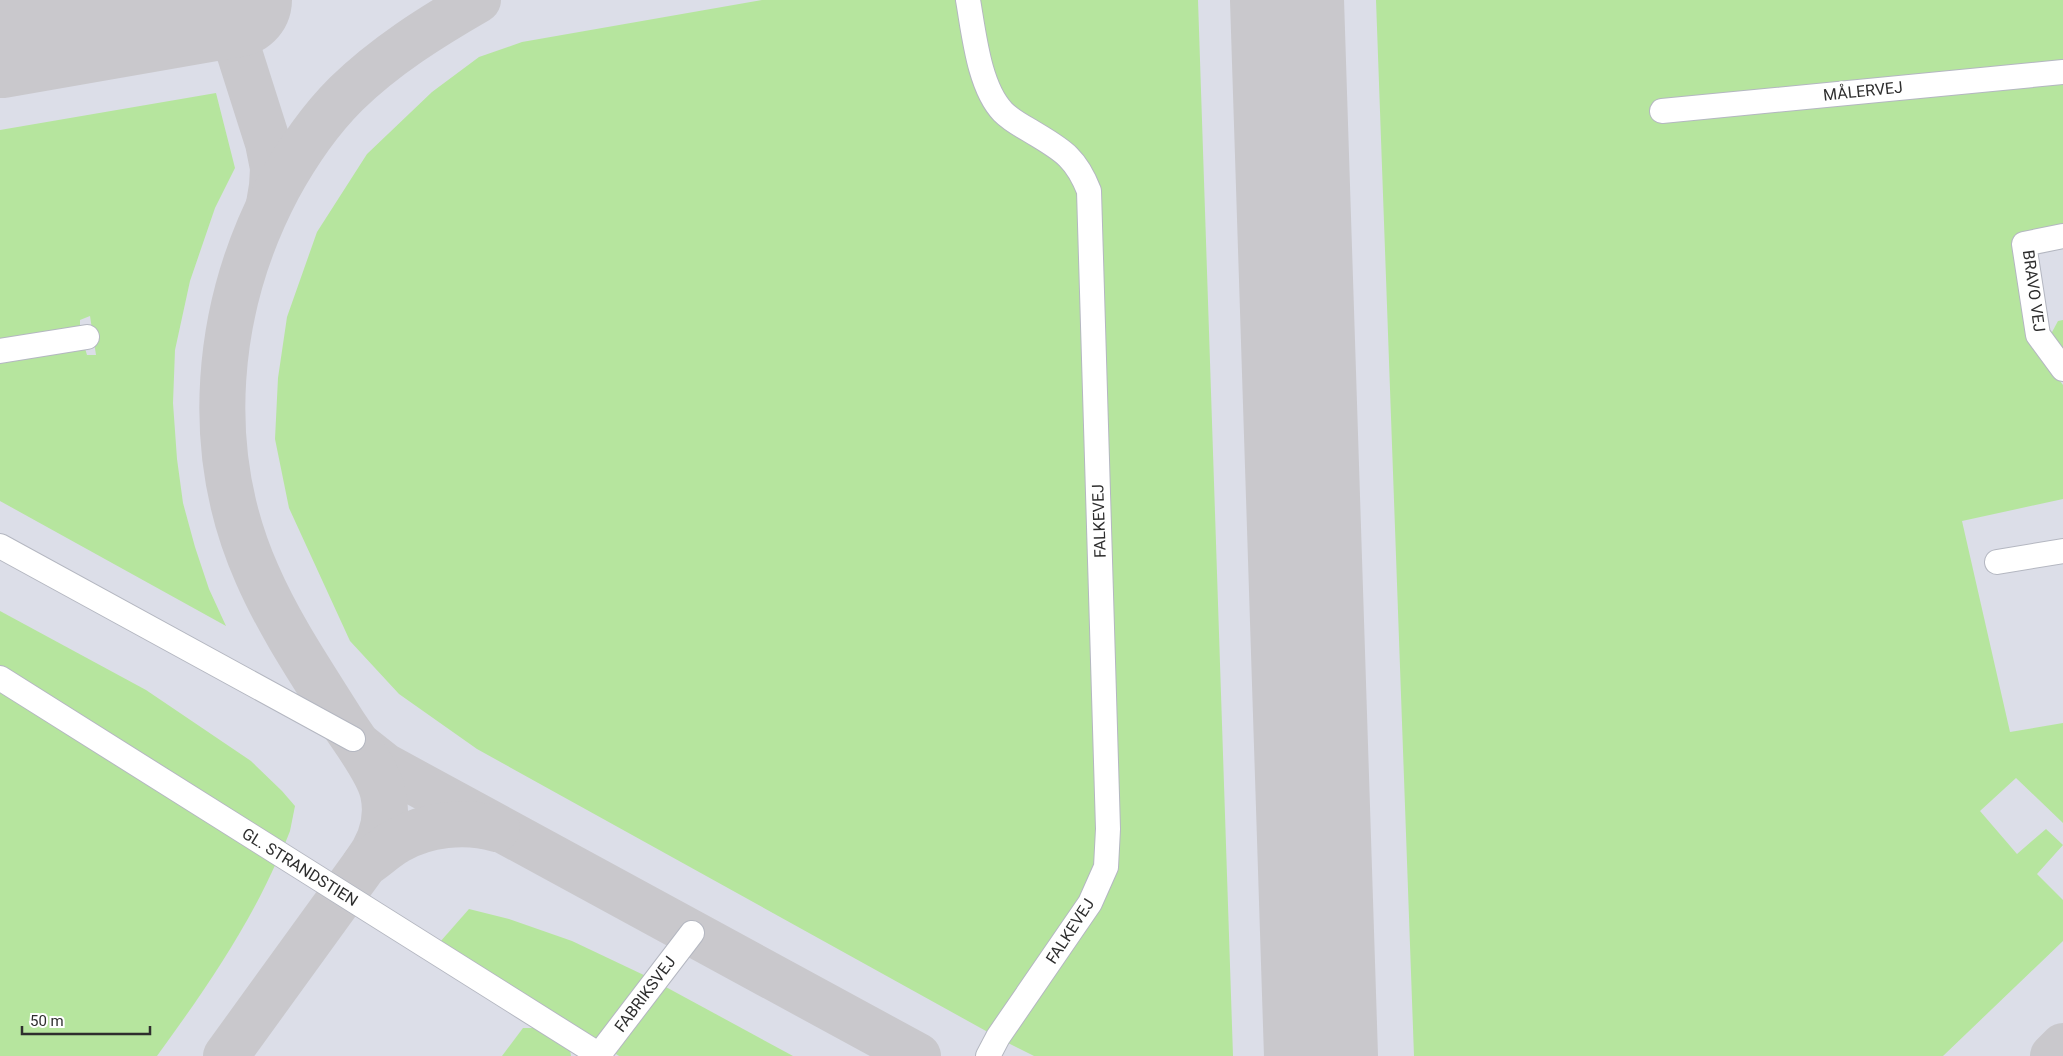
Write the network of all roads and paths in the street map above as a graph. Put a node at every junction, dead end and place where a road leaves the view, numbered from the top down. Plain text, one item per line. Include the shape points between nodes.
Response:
1 (968, 0) edge
2 (2063, 72) edge
3 (1662, 111) dead end
4 (2063, 236) edge
5 (87, 337) dead end
6 (0, 351) edge
7 (2063, 369) edge
8 (0, 546) edge
9 (2063, 551) edge
10 (1997, 562) dead end
11 (0, 678) edge
12 (354, 739) dead end
13 (692, 933) dead end
14 (599, 1056) edge
15 (988, 1056) edge

1 - 15 lane, FALKEVEJ via 984,78 994,101 1004,113 1060,149 1074,162 1089,191 1108,828 1106,867 1090,903
2 - 3 lane, MÅLERVEJ
4 - 7 lane, BRAVO VEJ via 2024,244 2038,335
5 - 6 lane
8 - 12 lane
9 - 10 lane
11 - 14 lane, GL. STRANDSTIEN
13 - 14 lane, FABRIKSVEJ

